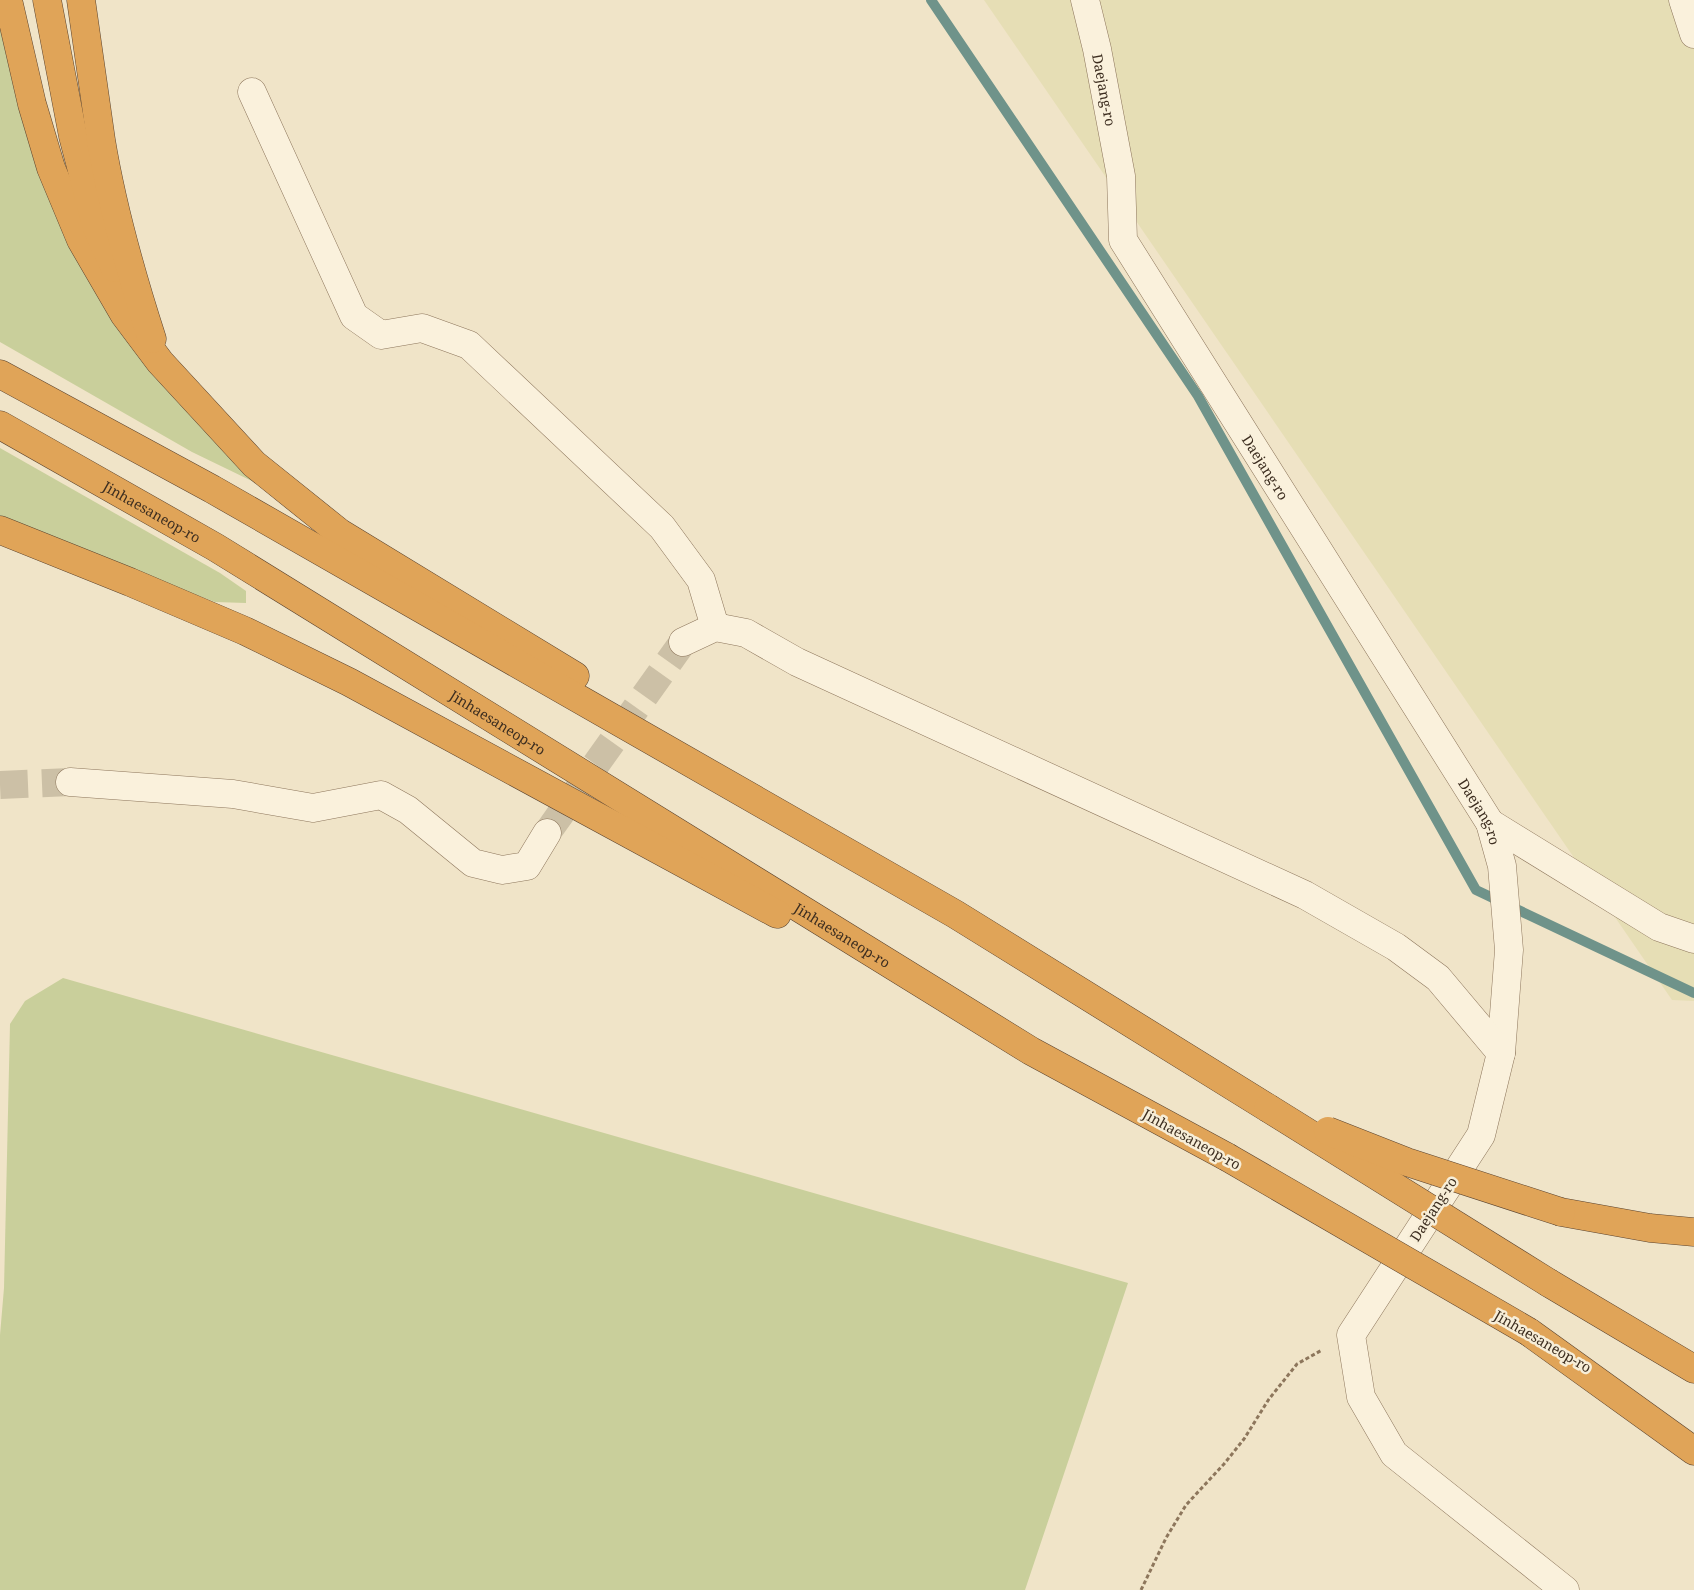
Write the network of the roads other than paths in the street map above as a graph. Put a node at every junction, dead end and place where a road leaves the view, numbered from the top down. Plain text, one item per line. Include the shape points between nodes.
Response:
1 (8, 0) edge
2 (47, 0) edge
3 (81, 0) edge
4 (1085, 0) edge
5 (1683, 0) edge
6 (1694, 34) edge
7 (252, 92) dead end
8 (160, 362) junction
9 (0, 374) edge
10 (0, 425) edge
11 (0, 530) edge
12 (715, 627) junction
13 (683, 642) tunnel mouth
14 (70, 782) tunnel mouth
15 (1490, 824) junction
16 (547, 833) tunnel mouth
17 (956, 914) junction
18 (1694, 939) edge
19 (1031, 1051) junction
20 (1501, 1053) junction
21 (1268, 1108) junction
22 (1694, 1232) edge
23 (1529, 1332) junction
24 (1694, 1369) edge
25 (1694, 1430) edge
26 (1694, 1451) edge
27 (1565, 1590) edge

1 - 8 highway via 43,141 81,240 124,314
2 - 8 highway via 73,136 97,228
3 - 8 highway via 102,141 119,226
4 - 15 street, Daejang-ro via 1122,176 1123,240
5 - 6 street
7 - 12 street via 354,316 381,335 422,328 469,345 662,527 701,580
8 - 17 highway via 254,464 340,532 742,776
9 - 17 highway via 221,494
10 - 19 highway, Jinhaesaneop-ro via 215,547
11 - 19 highway via 245,631 349,682
12 - 13 street
12 - 20 street via 746,633 797,662 1305,895 1396,947 1438,978
14 - 16 street via 233,794 312,808 381,796 408,810 473,862 502,870 527,866
15 - 18 street via 1659,928
15 - 20 street, Daejang-ro via 1502,866 1510,950
17 - 21 highway
19 - 23 highway, Jinhaesaneop-ro, bridge via 1226,1157
20 - 27 street, Daejang-ro via 1481,1135 1351,1335 1361,1397 1394,1454
21 - 22 highway, bridge via 1407,1162 1560,1212 1650,1228
21 - 24 highway, bridge
23 - 25 highway, Jinhaesaneop-ro
23 - 26 highway

